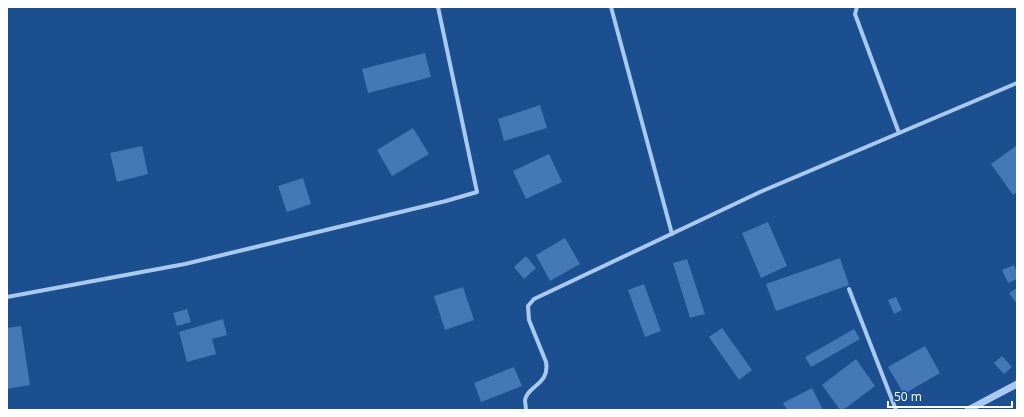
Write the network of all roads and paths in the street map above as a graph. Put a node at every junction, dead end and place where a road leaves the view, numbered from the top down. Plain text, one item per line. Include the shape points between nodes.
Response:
1 (438, 7) edge
2 (611, 7) edge
3 (856, 7) edge
4 (1017, 83) edge
5 (898, 133) junction
6 (672, 234) junction
7 (849, 289) dead end
8 (7, 297) edge
9 (1017, 384) edge
10 (526, 410) edge
11 (896, 410) edge
12 (968, 410) edge

1 - 8 street via 477,192 446,202 185,264
2 - 6 street
3 - 5 street via 855,14
4 - 5 street
5 - 6 street via 760,192
6 - 10 street via 534,299 528,306 529,320 547,368 545,376 525,400
7 - 11 street
9 - 12 street

